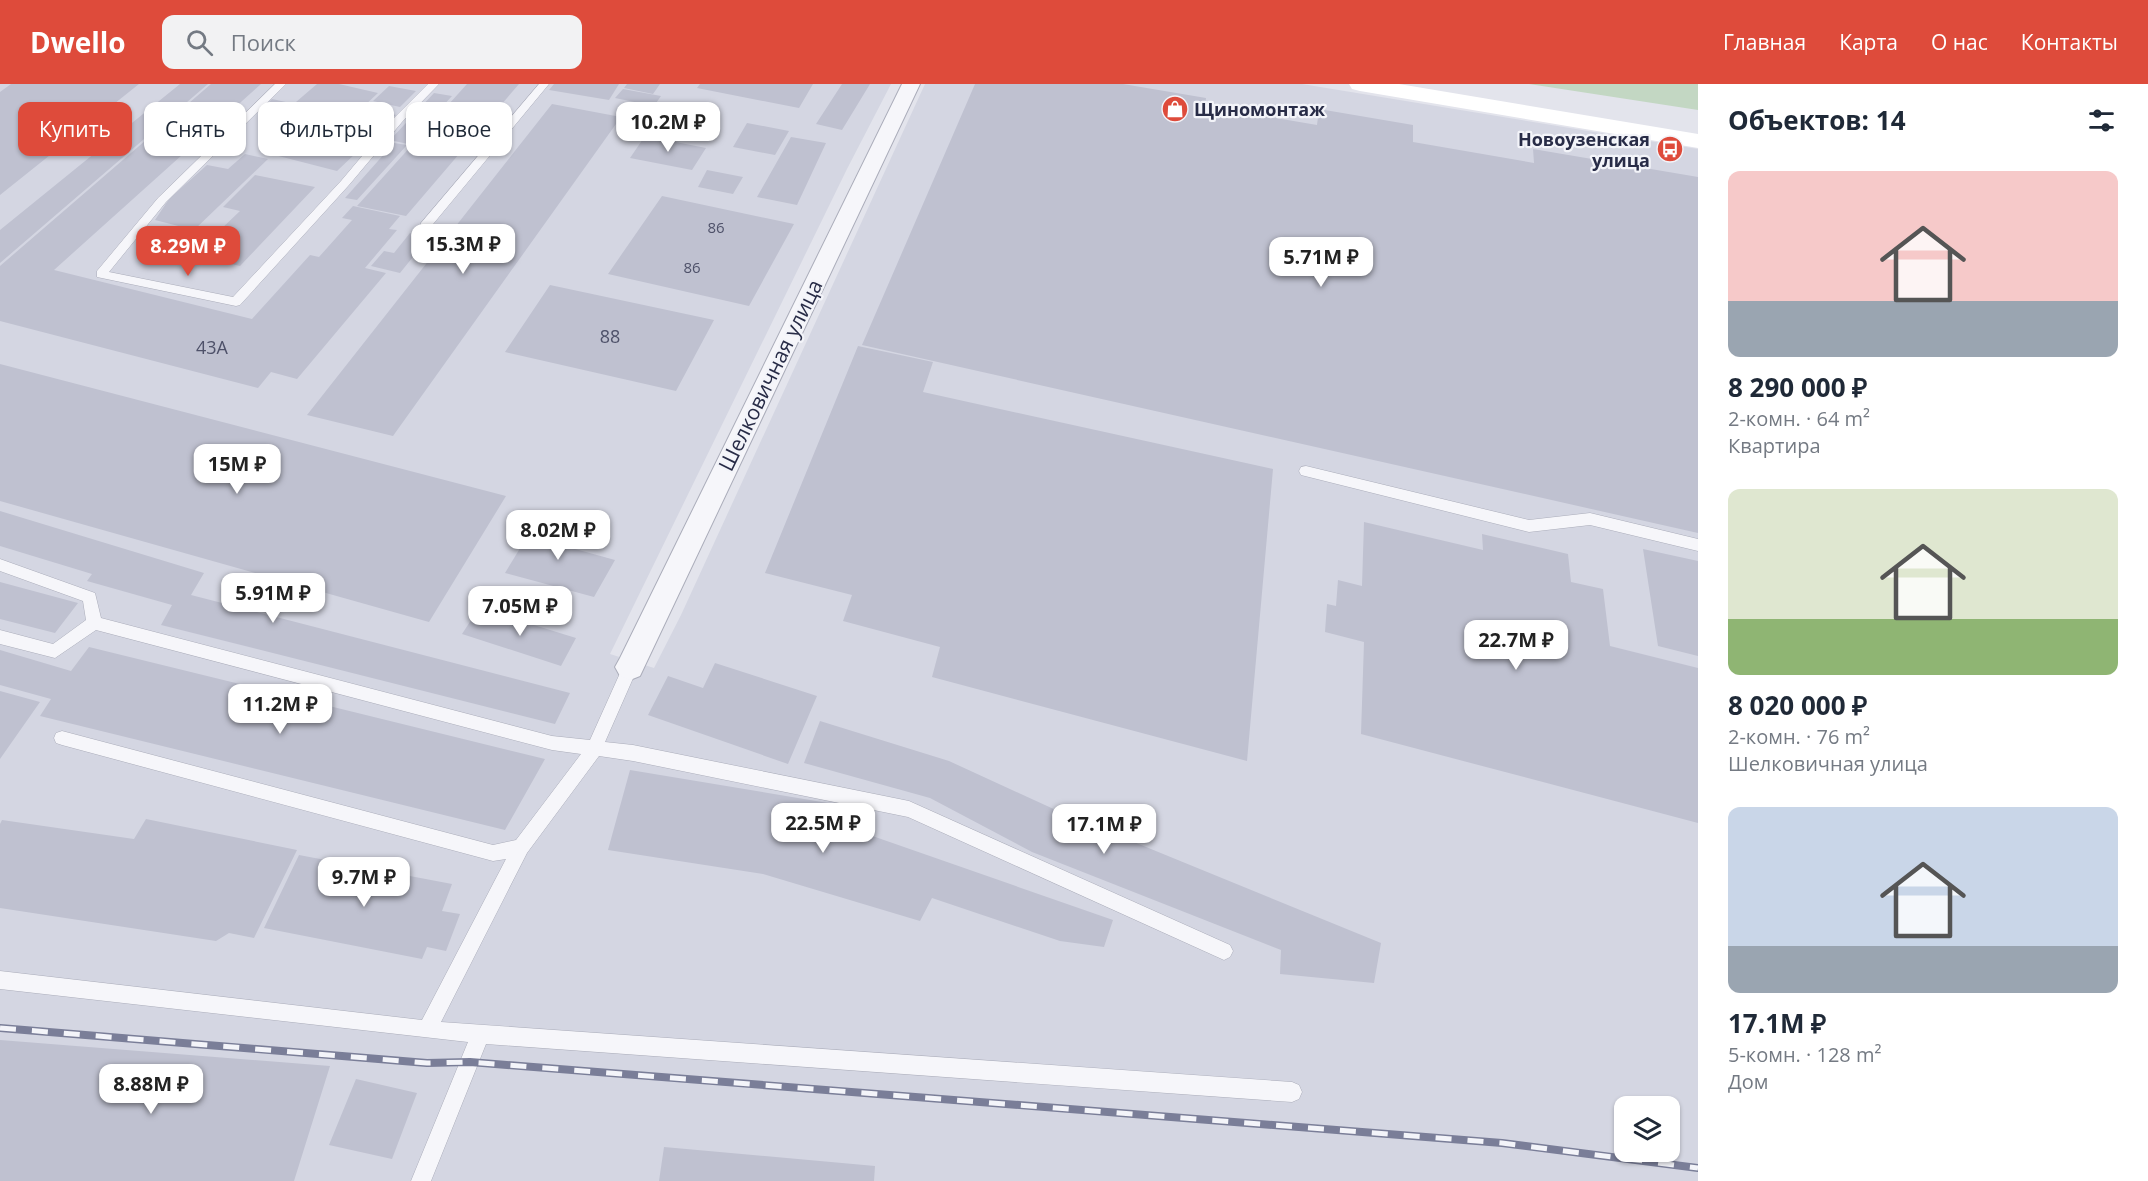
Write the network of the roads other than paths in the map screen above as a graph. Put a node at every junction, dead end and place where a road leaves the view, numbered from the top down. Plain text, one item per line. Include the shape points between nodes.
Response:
1 (281, 84) edge
2 (434, 84) edge
3 (544, 84) edge
4 (912, 84) edge
5 (1360, 84) edge
6 (1698, 141) edge
7 (425, 226) dead end
8 (1306, 471) dead end
9 (1698, 545) edge
10 (0, 565) edge
11 (94, 623) junction
12 (0, 637) edge
13 (630, 667) joint
14 (62, 738) dead end
15 (594, 750) junction
16 (521, 847) junction
17 (1224, 951) dead end
18 (0, 980) edge
19 (427, 1030) junction
20 (482, 1033) junction
21 (1292, 1092) dead end
22 (421, 1181) edge

1 - 2 lane via 162,200 101,274 236,302
3 - 7 lane
4 - 13 street, Шелковичная улица
5 - 6 main road
8 - 9 lane via 1529,526 1590,519
10 - 11 lane via 90,597
11 - 12 lane via 55,651
11 - 15 lane via 552,743
13 - 15 lane
14 - 16 lane via 492,853
15 - 16 lane
15 - 17 lane via 633,753 909,809
16 - 19 lane
18 - 19 lane
19 - 20 lane
20 - 21 lane
20 - 22 lane

